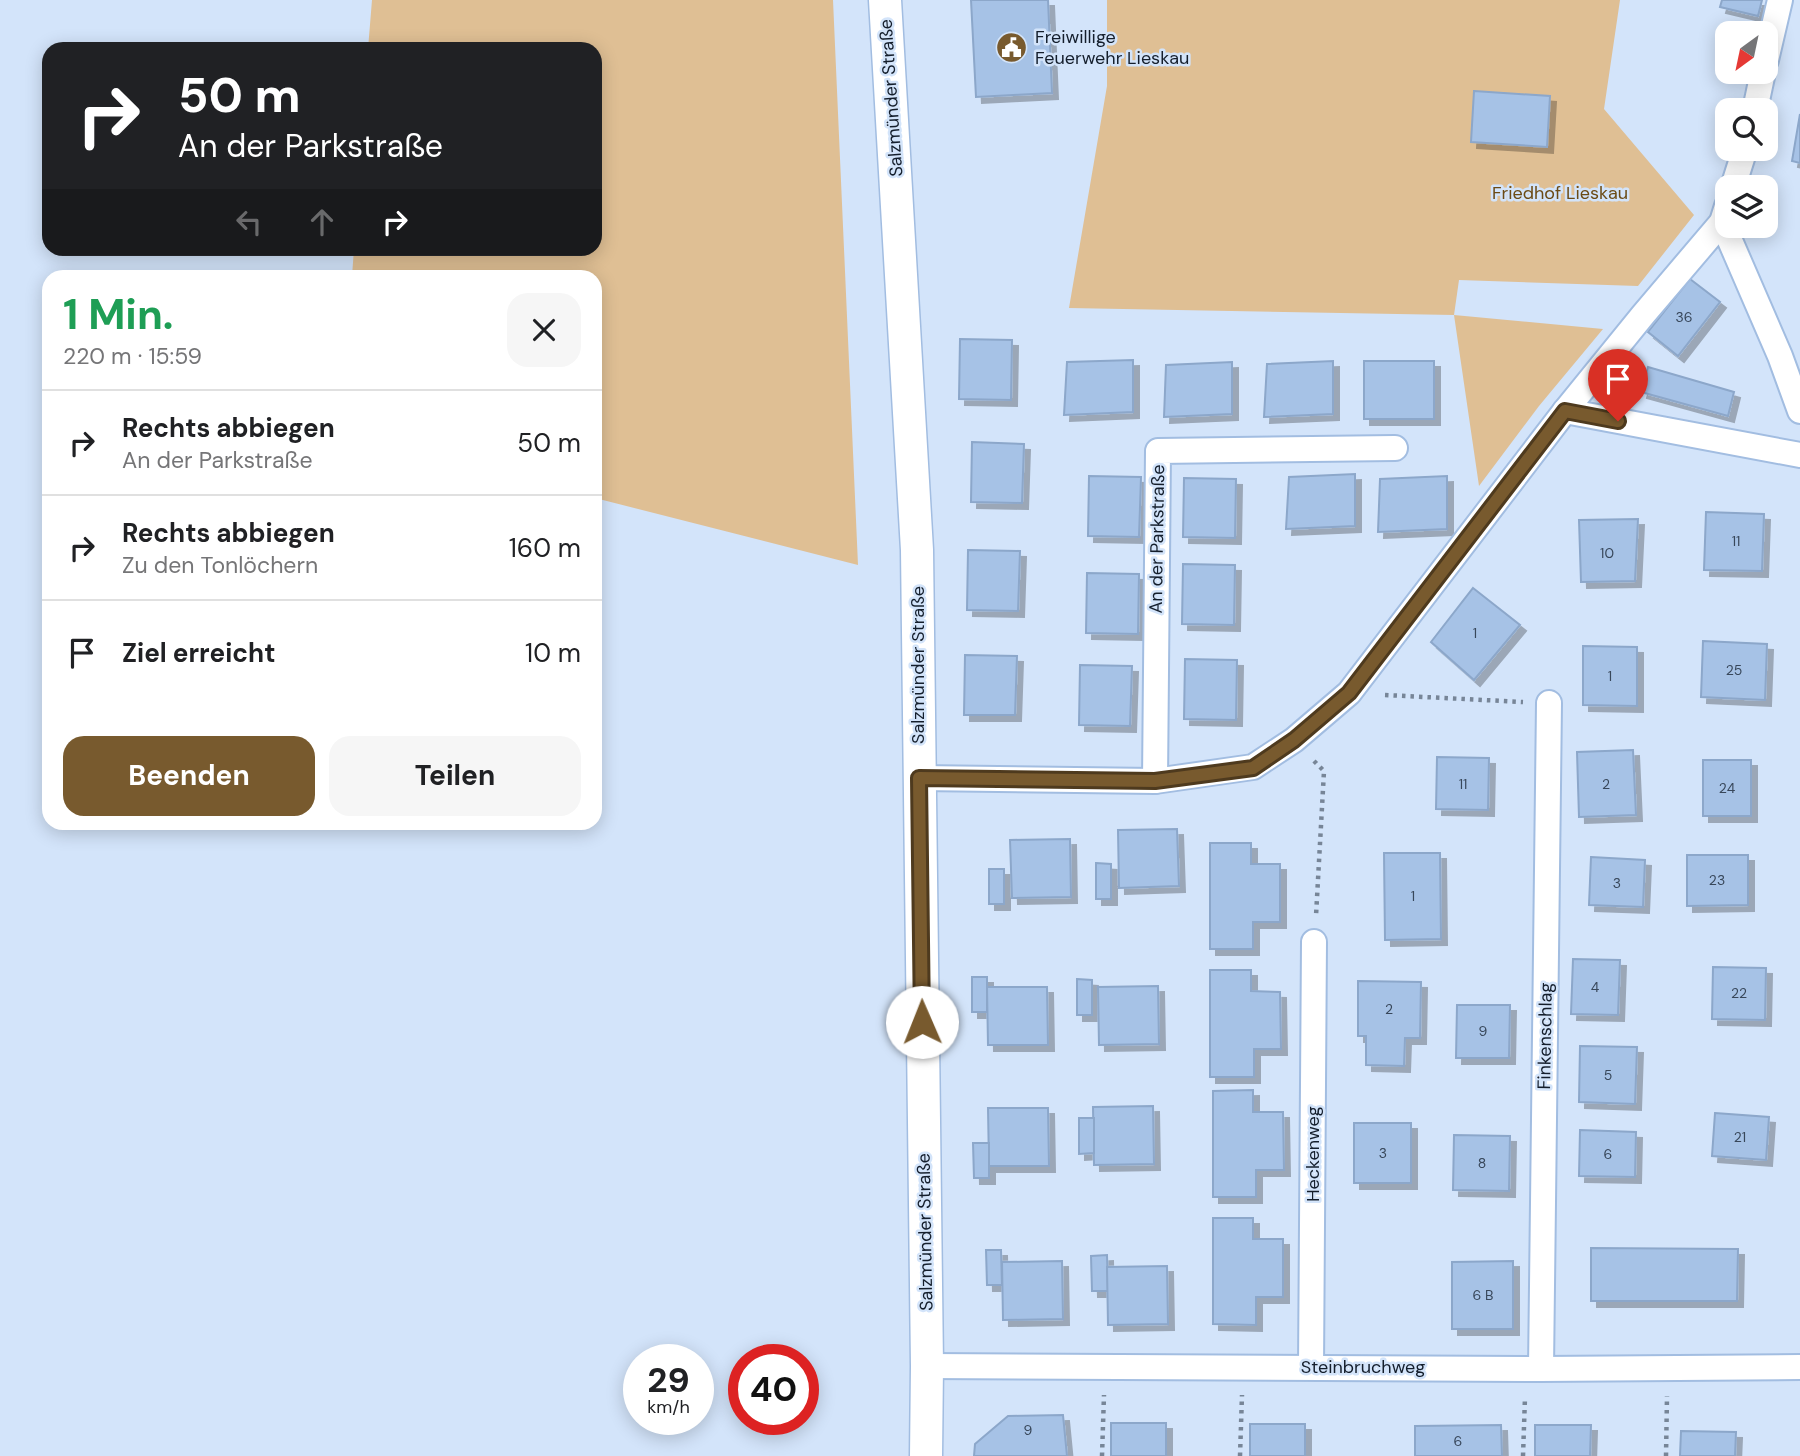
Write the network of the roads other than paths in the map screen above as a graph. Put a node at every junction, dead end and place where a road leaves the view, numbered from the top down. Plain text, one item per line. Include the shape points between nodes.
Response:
1 (885, 0) edge
2 (1780, 0) edge
3 (1775, 21) edge
4 (1715, 226) edge
5 (1734, 238) edge
6 (1565, 411) junction
7 (1800, 411) edge
8 (1395, 448) dead end
9 (1800, 455) edge
10 (1549, 703) road end
11 (919, 778) junction
12 (1155, 781) junction
13 (1314, 942) road end
14 (927, 1366) junction
15 (1311, 1367) junction
16 (1800, 1367) edge
17 (1533, 1368) junction
18 (926, 1456) edge

1 - 11 street, Salzmünder Straße via 917,550
2 - 3 street
4 - 6 street
5 - 7 street
6 - 9 street
6 - 12 street via 1349,693 1253,768
8 - 12 street, An der Parkstraße via 1158,450
10 - 17 street, Finkenschlag
11 - 12 street
11 - 14 street, Salzmünder Straße
13 - 15 street, Heckenweg
14 - 15 street, Steinbruchweg
14 - 18 street, Salzmünder Straße
15 - 17 street, Steinbruchweg
16 - 17 street, Steinbruchweg

